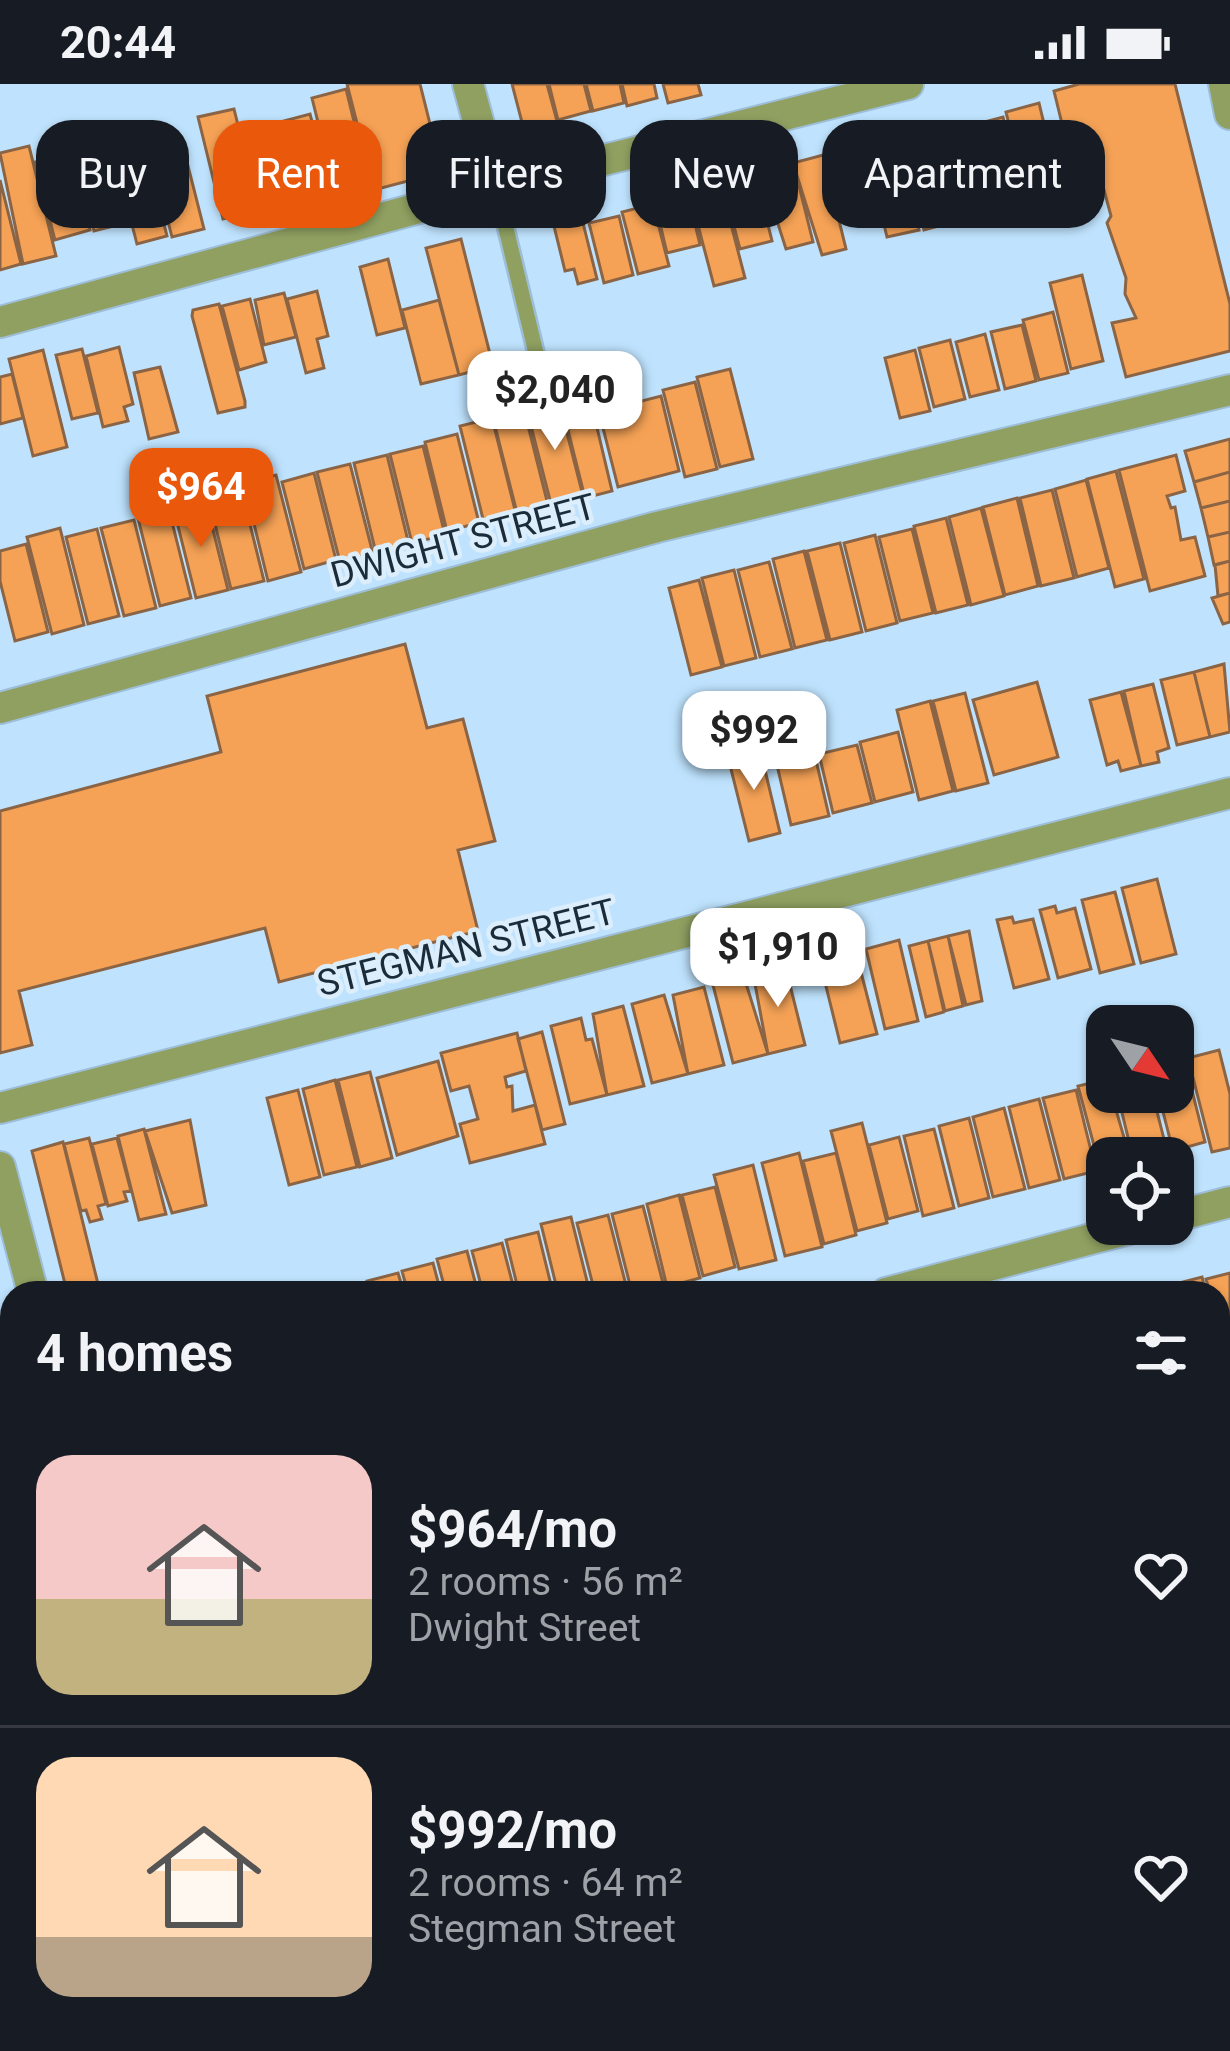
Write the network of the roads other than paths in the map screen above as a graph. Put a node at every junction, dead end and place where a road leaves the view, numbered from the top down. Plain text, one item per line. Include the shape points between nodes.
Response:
1 (468, 84) edge
2 (908, 84) edge
3 (1224, 84) edge
4 (1230, 113) edge
5 (478, 120) edge
6 (606, 160) edge
7 (406, 211) edge
8 (506, 228) edge
9 (0, 322) edge
10 (536, 353) dead end
11 (1230, 390) edge
12 (0, 708) edge
13 (1230, 793) edge
14 (0, 1108) edge
15 (0, 1167) edge
16 (1230, 1202) edge
17 (1194, 1211) edge
18 (1086, 1240) edge
19 (30, 1281) edge
20 (932, 1281) edge

1 - 5 street
2 - 6 street
3 - 4 street
7 - 9 street
8 - 10 lane
11 - 12 street, DWIGHT STREET via 657,527
13 - 14 street, STEGMAN STREET
15 - 19 street
16 - 17 street
18 - 20 street

